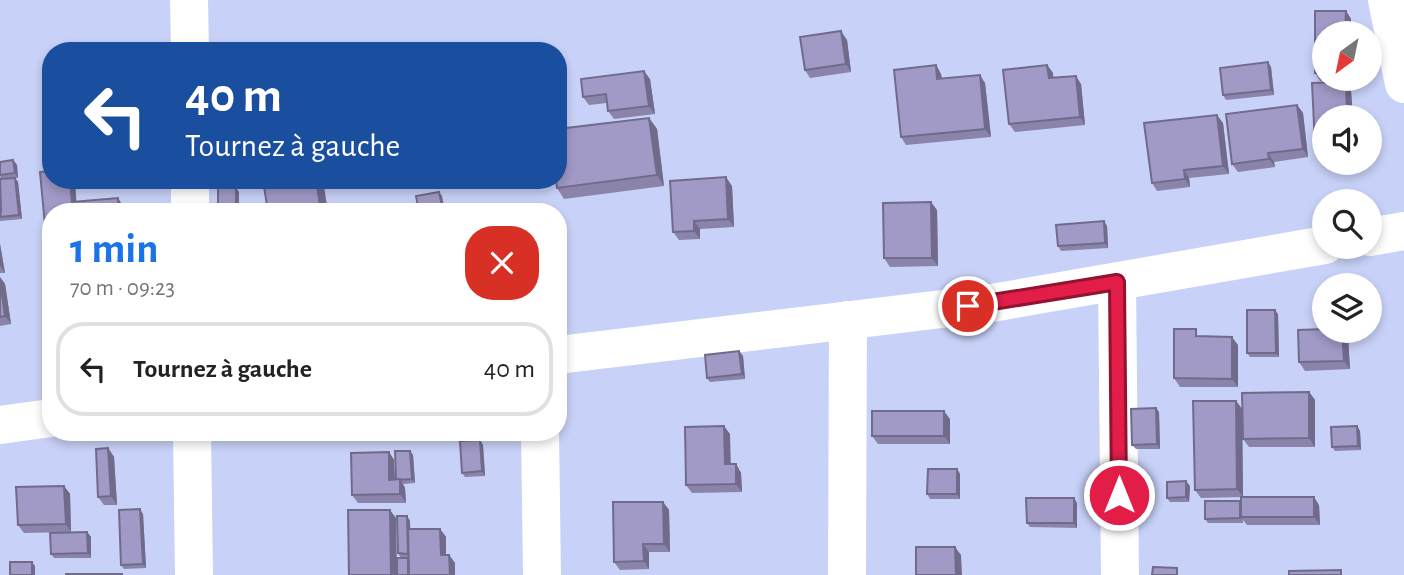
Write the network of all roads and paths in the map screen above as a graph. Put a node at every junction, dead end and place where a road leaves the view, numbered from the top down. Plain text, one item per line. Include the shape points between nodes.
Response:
1 (189, 0) edge
2 (1387, 0) edge
3 (190, 42) edge
4 (1404, 84) edge
5 (1404, 231) edge
6 (1382, 235) edge
7 (1312, 247) edge
8 (1117, 282) junction
9 (848, 320) junction
10 (567, 354) edge
11 (42, 419) edge
12 (0, 425) edge
13 (192, 441) edge
14 (540, 441) edge
15 (194, 575) edge
16 (542, 575) edge
17 (846, 575) edge
18 (1120, 575) edge

1 - 3 street
2 - 4 street
5 - 6 street
7 - 8 street
8 - 9 street
8 - 18 street
9 - 10 street
9 - 17 street
11 - 12 street
13 - 15 street
14 - 16 street

